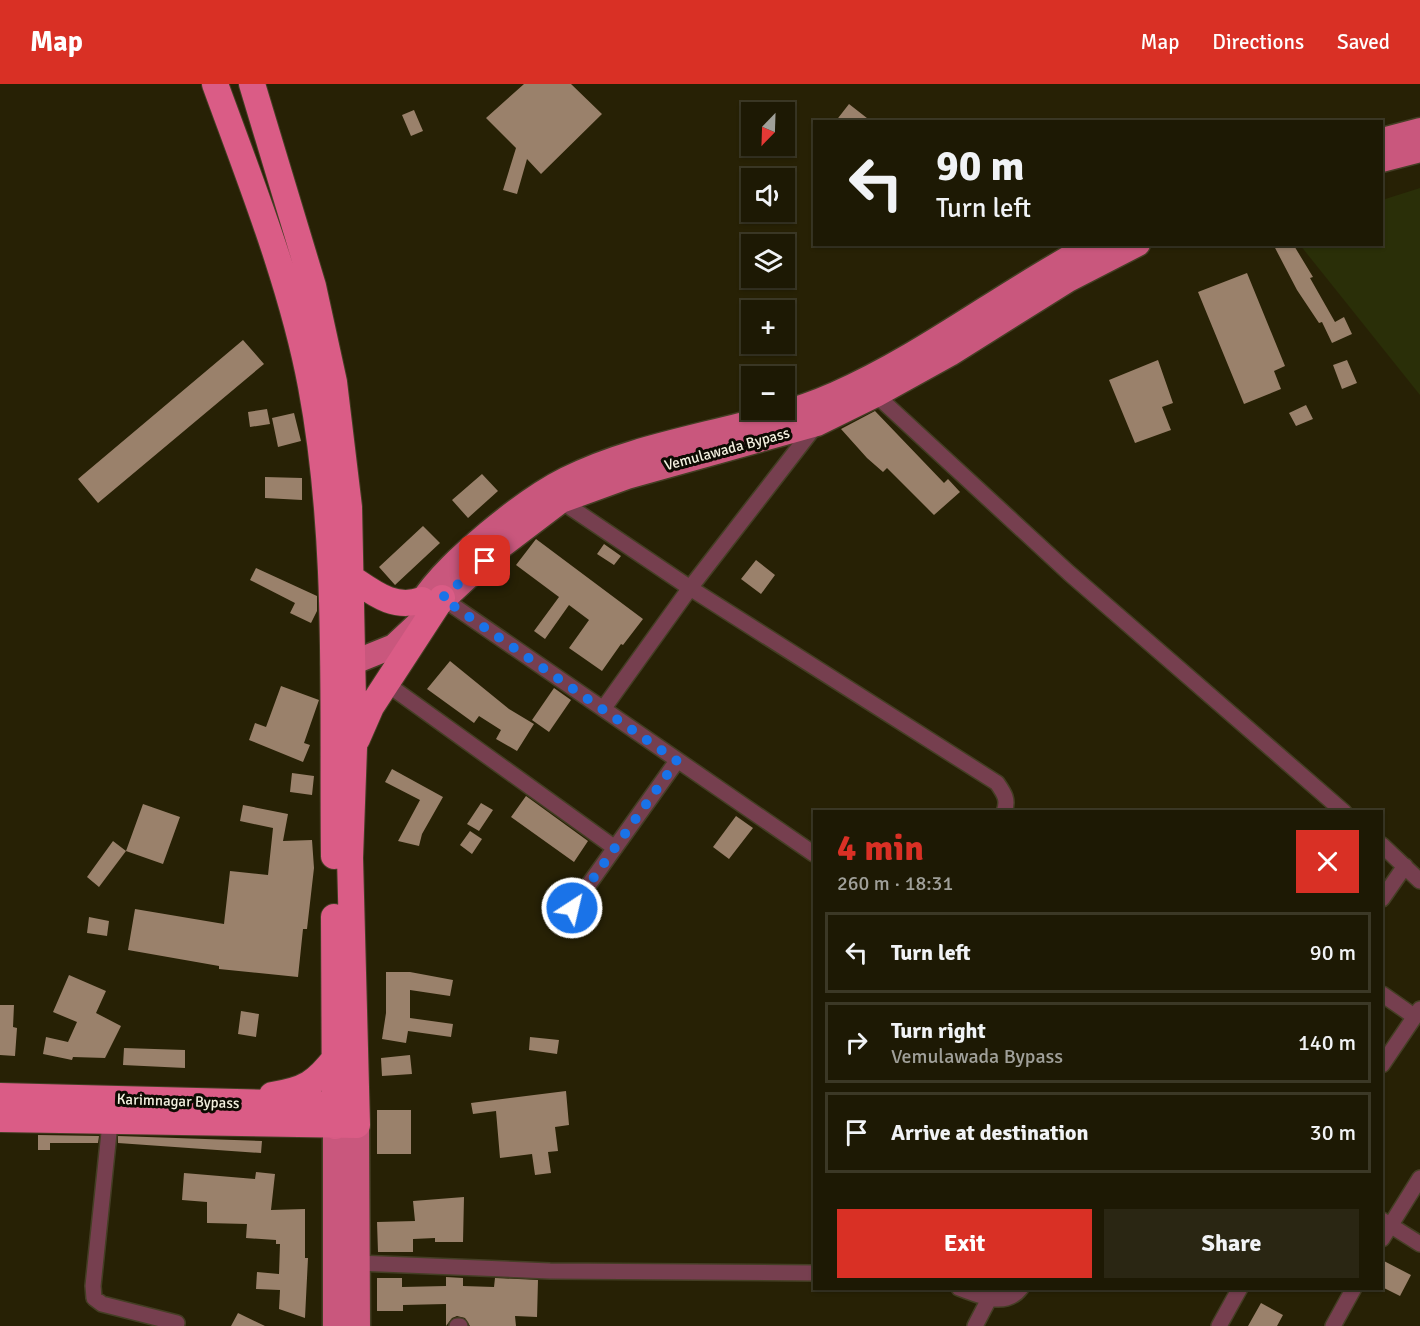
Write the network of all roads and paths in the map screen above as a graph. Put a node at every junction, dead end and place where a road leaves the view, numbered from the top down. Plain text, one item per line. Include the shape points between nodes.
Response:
1 (215, 84) edge
2 (252, 84) edge
3 (1420, 130) edge
4 (1383, 140) edge
5 (1420, 150) edge
6 (1383, 160) edge
7 (1091, 246) edge
8 (1134, 246) edge
9 (876, 395) junction
10 (817, 424) junction
11 (561, 501) junction
12 (350, 578) junction
13 (690, 588) junction
14 (432, 599) junction
15 (342, 655) junction
16 (387, 684) junction
17 (603, 709) junction
18 (354, 748) junction
19 (677, 761) junction
20 (1005, 810) edge
21 (1342, 810) edge
22 (1383, 846) edge
23 (615, 848) junction
24 (813, 853) edge
25 (1405, 866) junction
26 (1420, 881) edge
27 (1383, 898) edge
28 (572, 908) dead end
29 (1383, 995) edge
30 (1417, 1013) edge
31 (336, 1058) junction
32 (1383, 1064) edge
33 (0, 1096) edge
34 (230, 1103) junction
35 (346, 1115) junction
36 (0, 1119) edge
37 (110, 1123) junction
38 (1420, 1179) edge
39 (1386, 1222) edge
40 (1420, 1244) edge
41 (357, 1263) junction
42 (813, 1273) edge
43 (964, 1290) edge
44 (1019, 1290) edge
45 (1239, 1290) edge
46 (1353, 1290) edge
47 (988, 1299) junction
48 (178, 1325) edge
49 (334, 1326) edge
50 (358, 1326) edge
51 (975, 1326) edge
52 (1219, 1326) edge
53 (1333, 1326) edge

1 - 15 highway via 262,214 310,384 326,507 333,615
2 - 12 highway via 313,286 334,382 349,507
3 - 4 main road
5 - 6 main road
7 - 14 main road, Vemulawada Bypass via 940,337 834,394 621,458 565,479 517,509 450,565
8 - 9 main road, Vemulawada Bypass via 1068,280
9 - 10 main road, Vemulawada Bypass
9 - 21 street via 1069,573
10 - 11 main road, Vemulawada Bypass via 627,477
10 - 13 street
11 - 13 street
11 - 14 main road, Vemulawada Bypass
12 - 14 highway via 401,604
12 - 15 highway
13 - 17 street
13 - 20 street via 997,783 1006,795
14 - 15 main road, Vemulawada Bypass via 390,637
14 - 16 highway
14 - 17 street
15 - 18 highway
15 - 31 highway
16 - 18 highway
16 - 23 street
17 - 19 street
18 - 35 highway
19 - 23 street
19 - 24 street
22 - 25 street
23 - 28 street
25 - 26 street
25 - 27 street
29 - 30 street
30 - 32 street
31 - 34 highway via 309,1086
31 - 35 highway
33 - 34 highway, Karimnagar Bypass
34 - 35 highway, Karimnagar Bypass
35 - 37 highway, Karimnagar Bypass
35 - 41 main road
35 - 49 main road
36 - 37 highway, Karimnagar Bypass
37 - 48 street via 94,1298 102,1304
38 - 39 street
39 - 40 street
41 - 42 street via 550,1271
41 - 50 main road
43 - 47 street
44 - 47 street via 1011,1298
45 - 52 street
46 - 53 street
47 - 51 street

